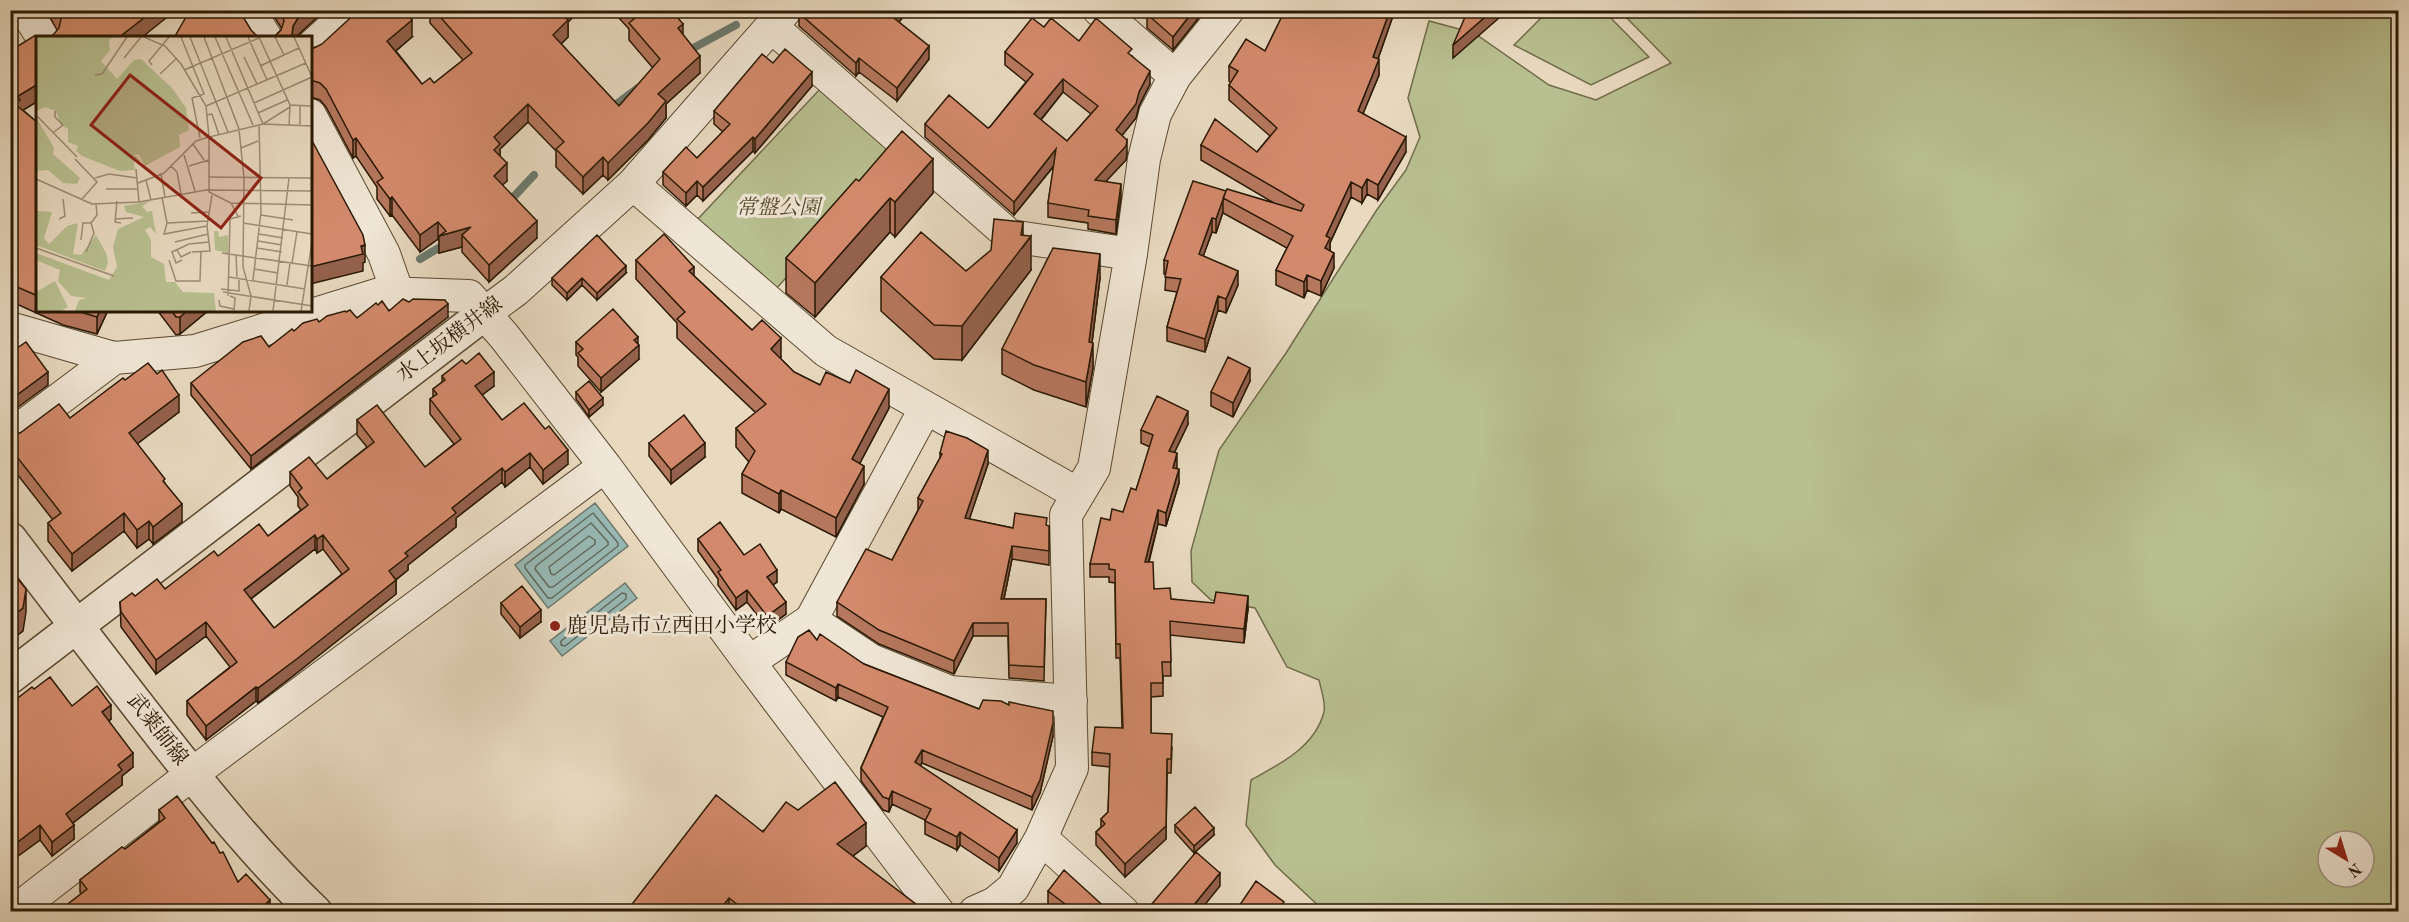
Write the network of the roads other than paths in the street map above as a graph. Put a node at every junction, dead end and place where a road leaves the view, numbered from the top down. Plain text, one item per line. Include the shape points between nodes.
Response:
1 (18, 10) edge
2 (25, 10) edge
3 (249, 10) edge
4 (352, 10) edge
5 (1099, 10) edge
6 (1228, 10) edge
7 (10, 16) edge
8 (779, 19) edge
9 (42, 36) edge
10 (265, 36) edge
11 (312, 46) edge
12 (1174, 76) junction
13 (314, 129) edge
14 (633, 184) junction
15 (1131, 254) junction
16 (398, 294) junction
17 (485, 312) junction
18 (10, 328) edge
19 (114, 358) junction
20 (925, 409) junction
21 (10, 436) edge
22 (605, 466) junction
23 (1078, 494) junction
24 (10, 539) edge
25 (810, 620) junction
26 (76, 627) junction
27 (749, 662) junction
28 (10, 677) edge
29 (1071, 701) junction
30 (192, 774) junction
31 (1041, 838) junction
32 (12, 911) edge
33 (315, 912) edge
34 (938, 912) edge
35 (975, 912) edge
36 (1124, 912) edge

1 - 7 street
2 - 9 street
3 - 10 street
4 - 11 street
5 - 12 street
6 - 12 street
8 - 14 street, 水上坂横井線
8 - 15 street via 1010,236
12 - 15 street via 1155,114 1144,159
13 - 16 street via 384,254
14 - 17 street, 水上坂横井線 via 516,290
14 - 20 street via 826,351
15 - 23 street via 1094,468
16 - 17 street via 468,296
16 - 19 street via 383,293 195,351
17 - 22 street
17 - 26 street, 水上坂横井線
18 - 19 street
19 - 21 street
20 - 23 street
20 - 25 street
22 - 27 street
22 - 30 street
23 - 29 street via 1066,515
24 - 26 street, 武薬師線
25 - 27 street
25 - 29 street via 870,660 950,692
26 - 28 street, 水上坂横井線
26 - 30 street, 武薬師線
27 - 34 street
29 - 31 street via 1072,768
30 - 32 street
30 - 33 street, 武薬師線
31 - 35 street via 1013,888 995,903
31 - 36 street

